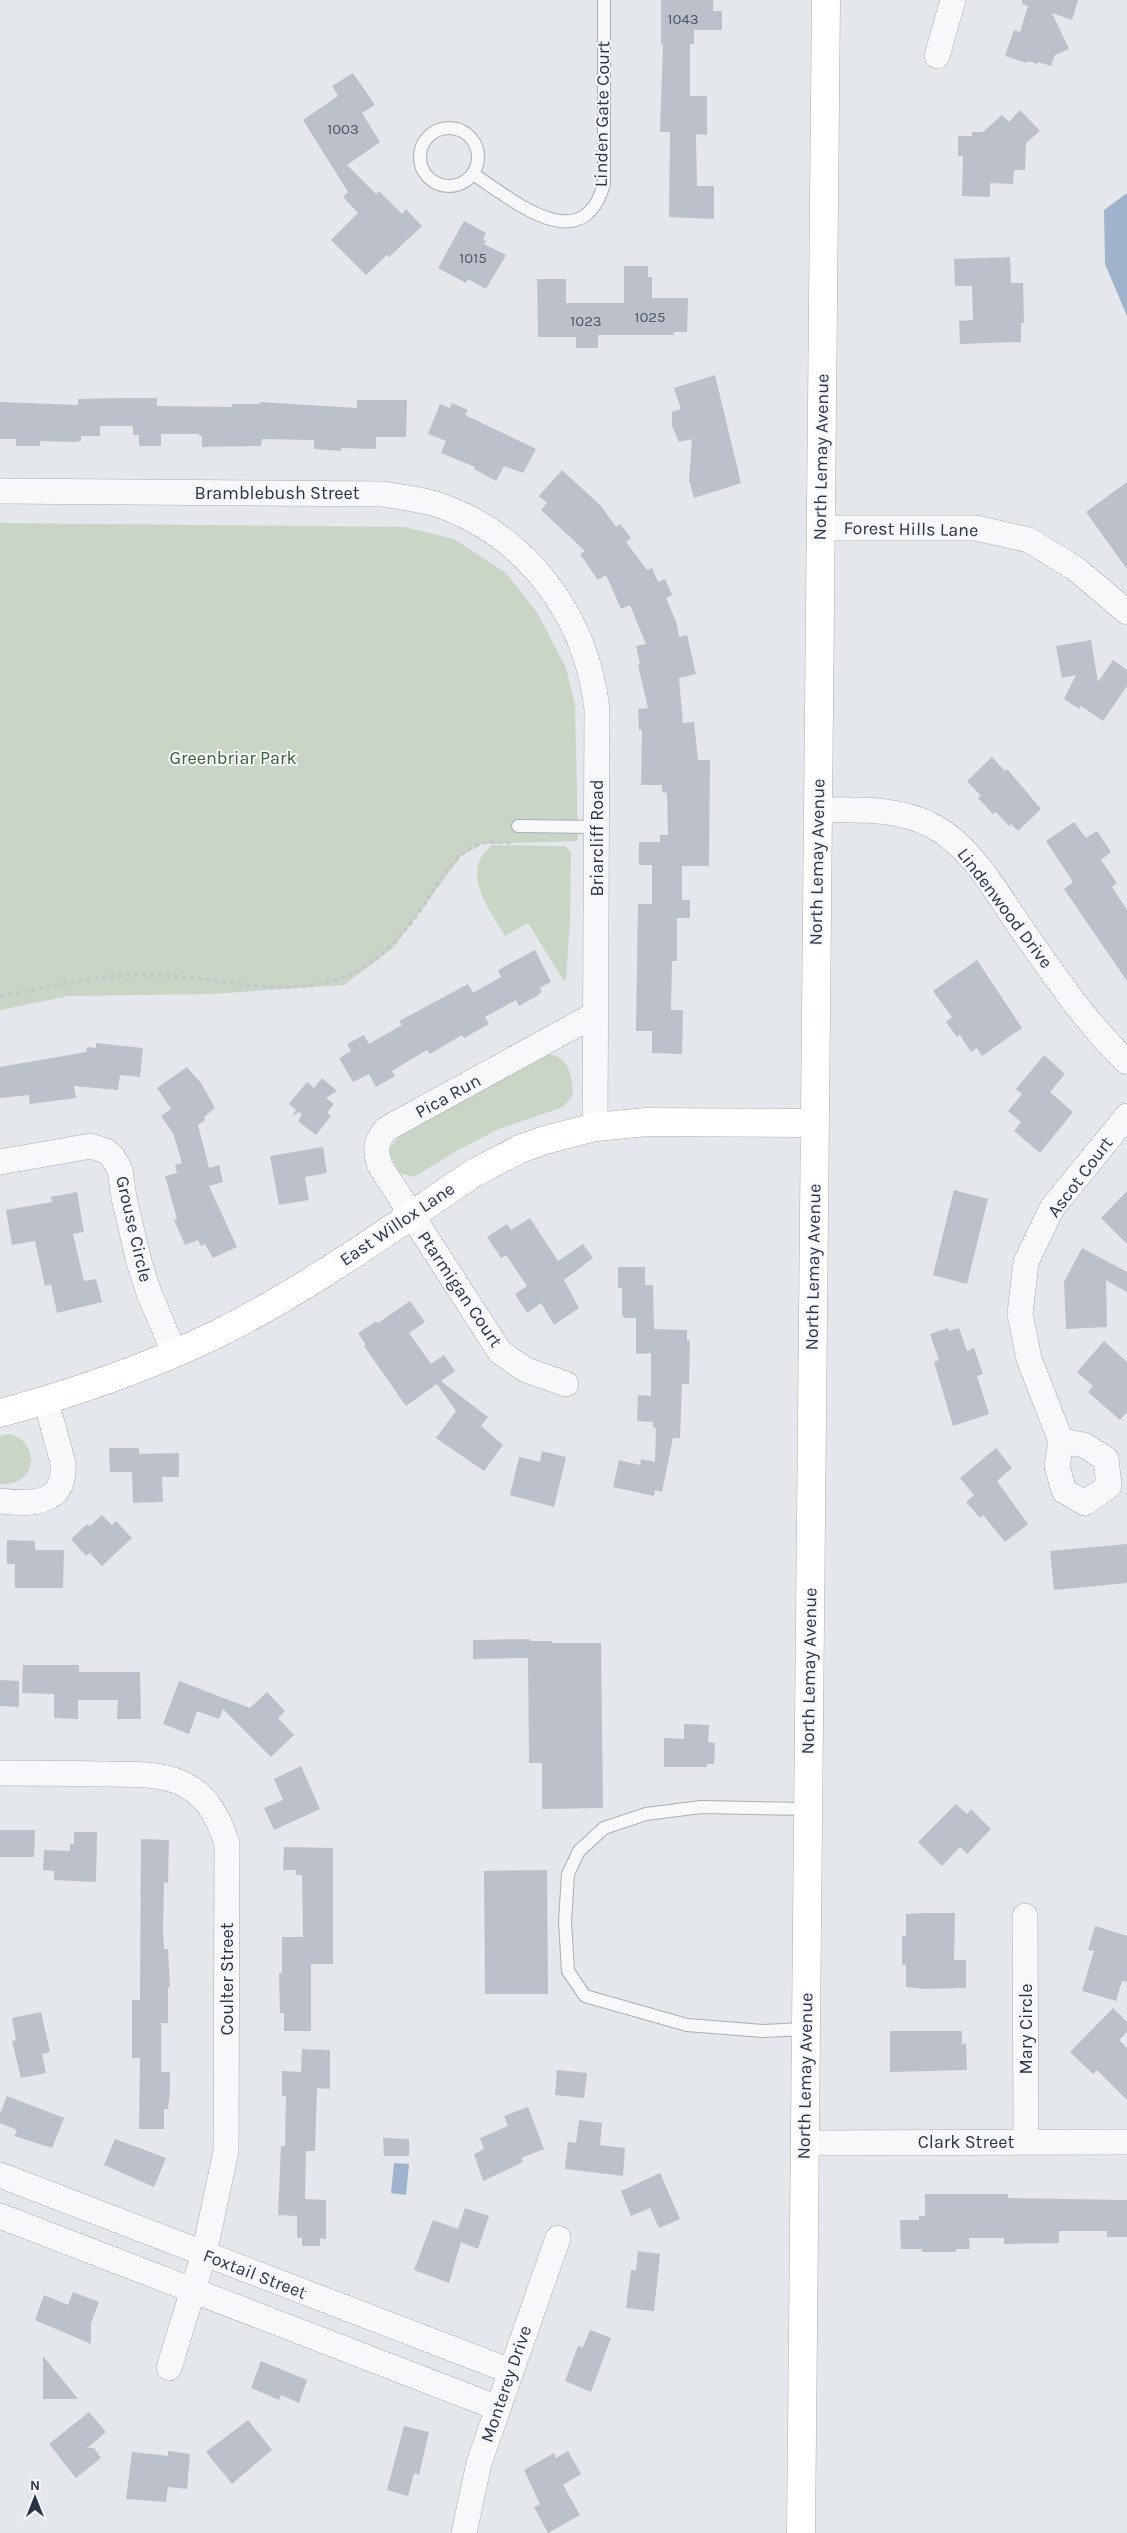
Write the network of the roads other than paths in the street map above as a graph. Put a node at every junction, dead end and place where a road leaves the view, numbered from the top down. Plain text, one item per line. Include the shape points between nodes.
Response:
1 (604, 0) edge
2 (826, 0) edge
3 (953, 0) edge
4 (937, 56) dead end
5 (474, 174) junction
6 (0, 491) edge
7 (820, 528) junction
8 (533, 566) joint
9 (1127, 612) edge
10 (818, 810) junction
11 (518, 826) dead end
12 (597, 827) junction
13 (596, 1014) junction
14 (1127, 1062) edge
15 (1127, 1116) edge
16 (815, 1123) junction
17 (595, 1127) junction
18 (0, 1162) edge
19 (411, 1215) junction
20 (175, 1354) junction
21 (566, 1384) dead end
22 (46, 1401) junction
23 (0, 1413) edge
24 (1061, 1441) dead end
25 (0, 1501) edge
26 (0, 1772) edge
27 (808, 1809) junction
28 (1024, 1916) dead end
29 (806, 2029) junction
30 (1026, 2142) junction
31 (1127, 2142) edge
32 (805, 2143) junction
33 (0, 2175) edge
34 (0, 2216) edge
35 (558, 2238) dead end
36 (204, 2254) junction
37 (193, 2290) junction
38 (169, 2368) dead end
39 (510, 2372) junction
40 (498, 2408) junction
41 (464, 2533) edge
42 (801, 2533) edge

1 - 5 lane, Linden Gate Court via 604,184 592,210 577,220 555,221 538,216
2 - 7 main road, North Lemay Avenue
3 - 4 street
5 - 5 lane via 479,157 477,148 466,133 440,129 420,148 420,167 431,182 449,187 467,181
6 - 8 street, Bramblebush Street via 384,494 434,504 474,520 509,544
7 - 9 street, Forest Hills Lane via 976,528 1029,540 1076,569
7 - 10 main road, North Lemay Avenue
8 - 12 street, Briarcliff Road via 565,608 590,667 597,709
10 - 14 street, Lindenwood Drive via 874,810 901,814 932,826 960,845 1101,1037
10 - 16 main road, North Lemay Avenue
11 - 12 lane
12 - 13 street, Briarcliff Road
13 - 17 street, Briarcliff Road
13 - 19 street, Pica Run via 386,1129 376,1148 380,1166
15 - 24 street, Ascot Court via 1052,1208 1026,1262 1020,1314 1028,1359
16 - 17 main road, East Willox Lane via 647,1122
16 - 27 main road, North Lemay Avenue
17 - 19 main road, East Willox Lane via 545,1140 497,1160
18 - 20 street, Grouse Circle via 91,1146 112,1156 120,1170 139,1262
19 - 20 main road, East Willox Lane via 297,1290
19 - 21 street, Ptarmigan Court via 500,1352 526,1370
20 - 22 main road, East Willox Lane
22 - 23 main road, East Willox Lane
22 - 25 street via 63,1463 58,1487 39,1502
26 - 36 street, Coulter Street via 162,1776 185,1784 205,1799 220,1820 227,1844 226,2151
27 - 29 main road, North Lemay Avenue
27 - 29 lane via 701,1807 646,1814 604,1828 579,1851 568,1874 564,1921 568,1970 585,1996 687,2025 763,2031
28 - 30 street, Mary Circle
29 - 32 main road, North Lemay Avenue
30 - 31 street, Clark Street
30 - 32 street, Clark Street
32 - 42 main road, North Lemay Avenue
33 - 36 street, Foxtail Street
34 - 37 street
35 - 39 street, Monterey Drive
36 - 37 street, Coulter Street
36 - 39 street, Foxtail Street
37 - 38 street, Coulter Street
37 - 40 street
39 - 40 street, Monterey Drive
40 - 41 street, Monterey Drive via 479,2463

